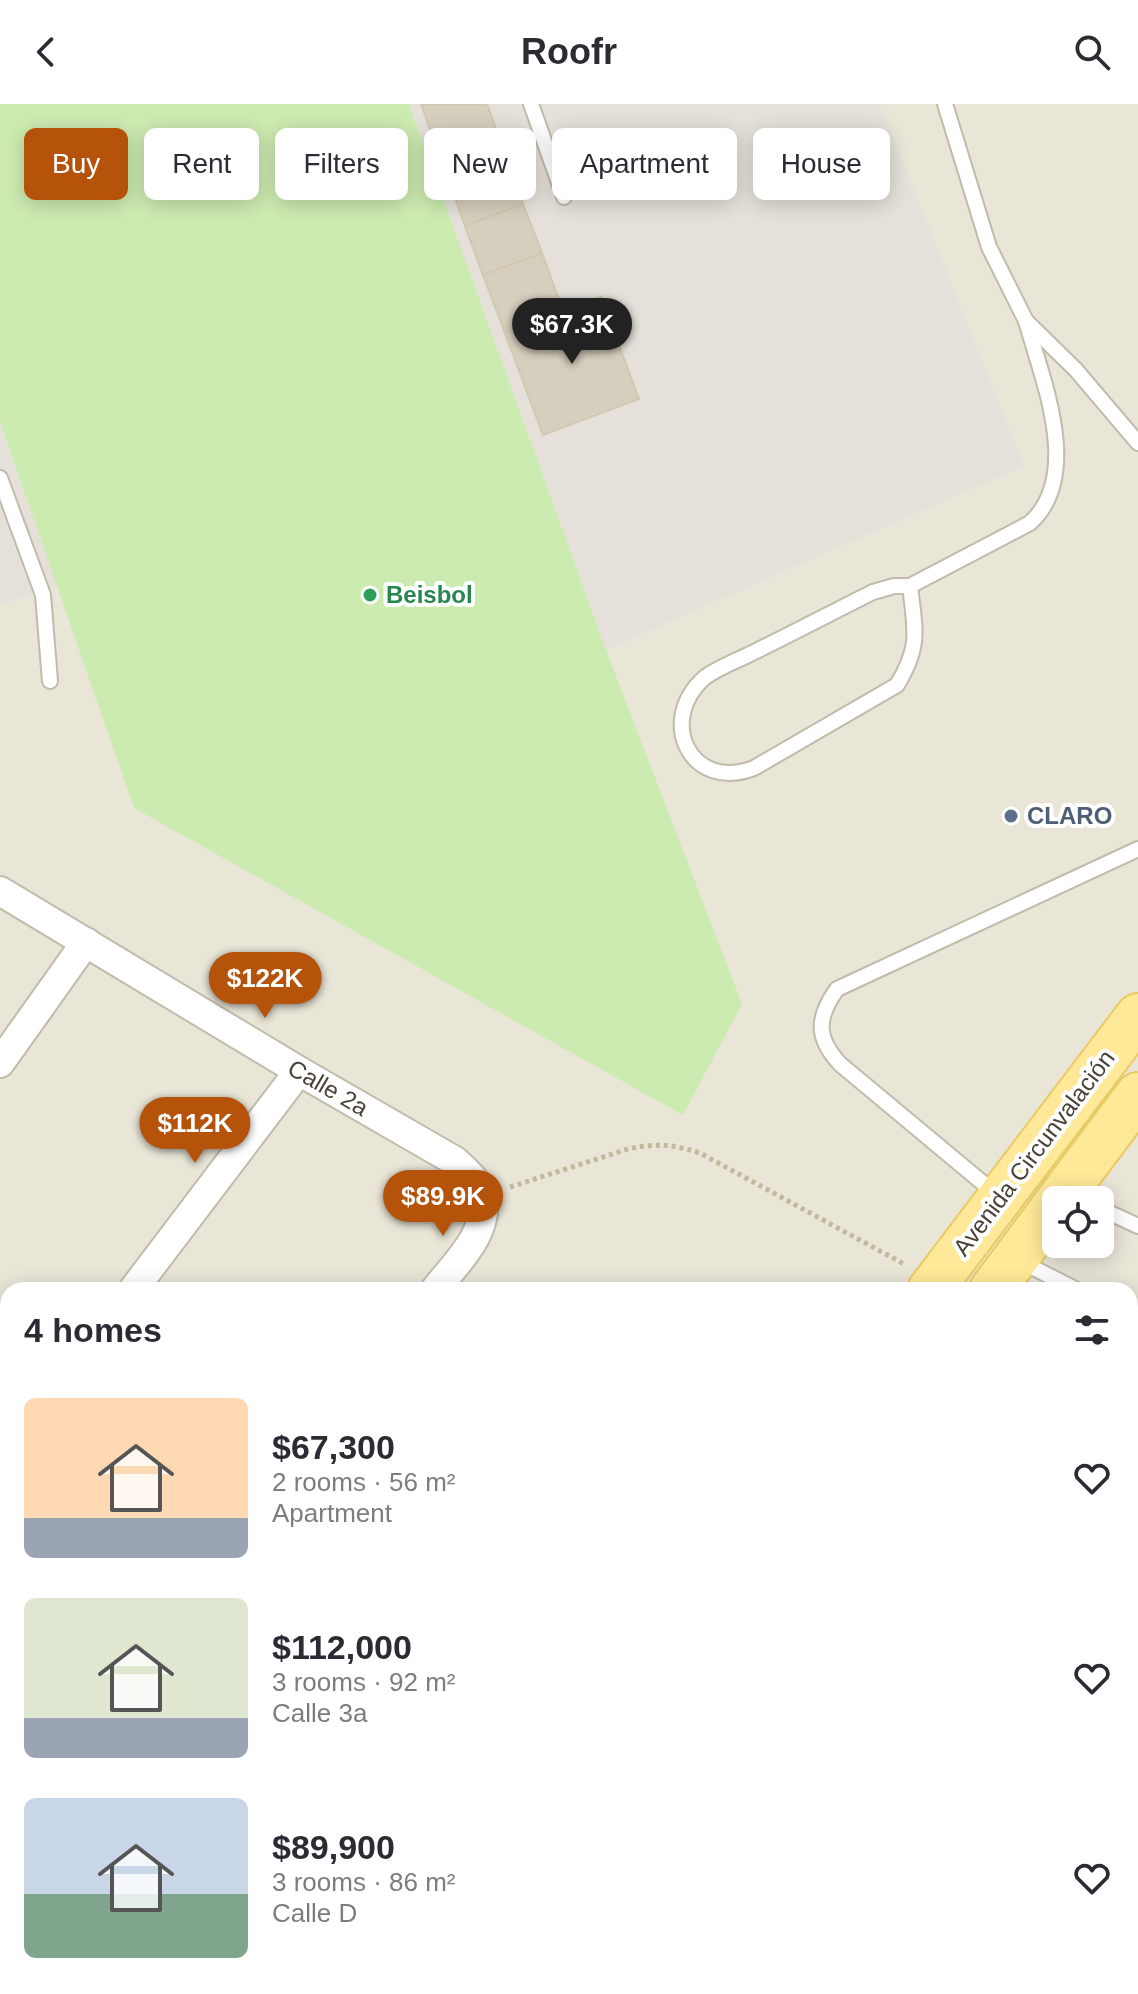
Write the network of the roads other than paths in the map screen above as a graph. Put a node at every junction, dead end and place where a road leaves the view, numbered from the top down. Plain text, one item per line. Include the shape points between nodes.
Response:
1 (531, 104) edge
2 (945, 104) edge
3 (552, 163) edge
4 (1026, 321) junction
5 (1138, 443) edge
6 (0, 478) edge
7 (910, 586) junction
8 (50, 681) dead end
9 (1138, 849) edge
10 (0, 891) edge
11 (86, 942) junction
12 (1138, 1016) edge
13 (0, 1063) edge
14 (299, 1071) junction
15 (1138, 1095) edge
16 (1084, 1186) edge
17 (999, 1197) junction
18 (1114, 1215) edge
19 (1138, 1226) edge
20 (1042, 1234) edge
21 (1004, 1274) edge
22 (139, 1282) edge
23 (441, 1282) edge
24 (936, 1282) edge
25 (1040, 1282) edge

1 - 3 lane
2 - 4 lane via 989,247
4 - 5 lane
4 - 7 lane via 1056,440 1051,495 1030,523
6 - 8 lane via 43,595
7 - 7 lane via 873,592 705,677 685,705 681,728 691,757 713,771 741,773 897,685 914,650
9 - 17 lane via 837,989 823,1008 821,1033 834,1058
10 - 11 street, Calle 2a
11 - 13 street
11 - 14 street, Calle 2a
12 - 17 main road, Avenida Circunvalación
14 - 22 street
14 - 23 street, Calle 2a via 455,1161 471,1177 482,1196 481,1220 474,1240
15 - 16 main road, Avenida Circunvalación
17 - 24 main road, Avenida Circunvalación
18 - 19 lane
20 - 21 main road, Avenida Circunvalación
21 - 25 lane

